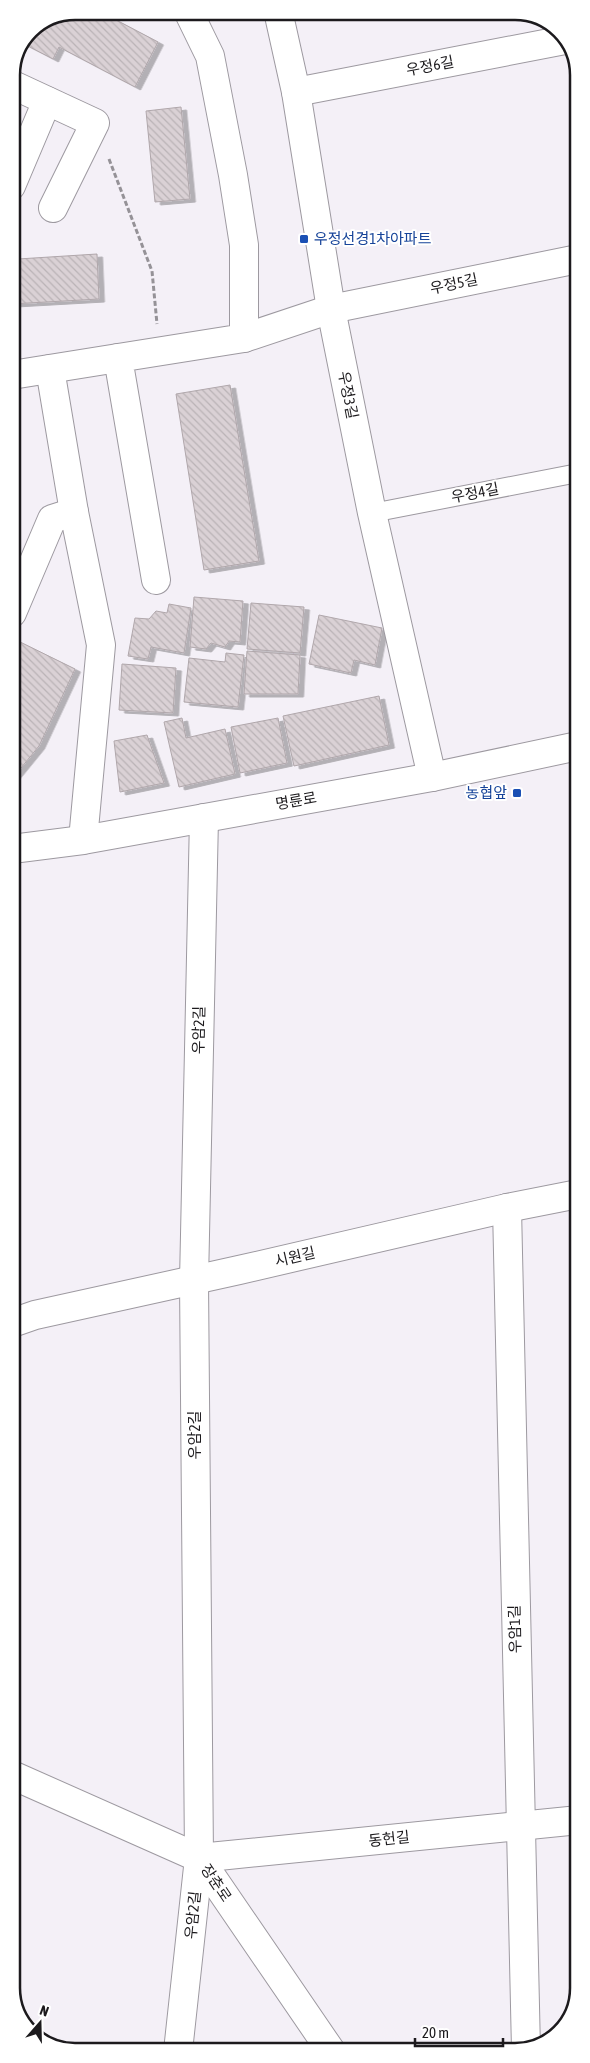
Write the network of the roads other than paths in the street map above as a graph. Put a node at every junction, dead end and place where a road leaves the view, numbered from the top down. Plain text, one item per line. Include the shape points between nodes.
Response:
1 (192, 20) edge
2 (280, 20) edge
3 (558, 41) edge
4 (20, 88) edge
5 (296, 92) junction
6 (48, 101) junction
7 (20, 165) edge
8 (54, 208) dead end
9 (570, 261) edge
10 (331, 309) junction
11 (244, 338) junction
12 (118, 358) junction
13 (50, 369) junction
14 (20, 374) edge
15 (570, 475) edge
16 (74, 512) junction
17 (372, 513) junction
18 (156, 580) dead end
19 (20, 594) edge
20 (570, 748) edge
21 (432, 777) junction
22 (204, 818) junction
23 (83, 840) junction
24 (20, 848) edge
25 (570, 1196) edge
26 (507, 1208) junction
27 (194, 1281) junction
28 (20, 1320) edge
29 (20, 1780) edge
30 (570, 1821) edge
31 (519, 1826) junction
32 (199, 1858) junction
33 (526, 2042) edge
34 (179, 2043) edge
35 (326, 2043) edge

1 - 11 street via 210,56 233,175 244,245
2 - 5 street, 우정3길
3 - 5 street, 우정6길
4 - 6 street
5 - 10 street, 우정3길
6 - 7 street
6 - 8 street via 95,123
9 - 10 street, 우정5길
10 - 11 street, 우정5길
10 - 17 street, 우정3길
11 - 12 street, 우정5길
12 - 13 street, 우정5길
12 - 18 street
13 - 14 street, 우정5길
13 - 16 street
15 - 17 lane, 우정4길
16 - 19 street via 52,519
16 - 23 street via 101,646
17 - 21 street, 우정3길
20 - 21 street, 명륜로
21 - 22 street, 명륜로
22 - 23 street, 명륜로
22 - 27 street, 우암2길
23 - 24 street, 명륜로
25 - 26 street, 시원길
26 - 27 street, 시원길
26 - 31 street, 우암1길
27 - 28 street, 시원길
27 - 32 street, 우암2길
29 - 32 street, 장춘로
30 - 31 street, 동헌길
31 - 32 street, 동헌길
31 - 33 street, 우암1길
32 - 34 street, 우암2길
32 - 35 street, 장춘로

